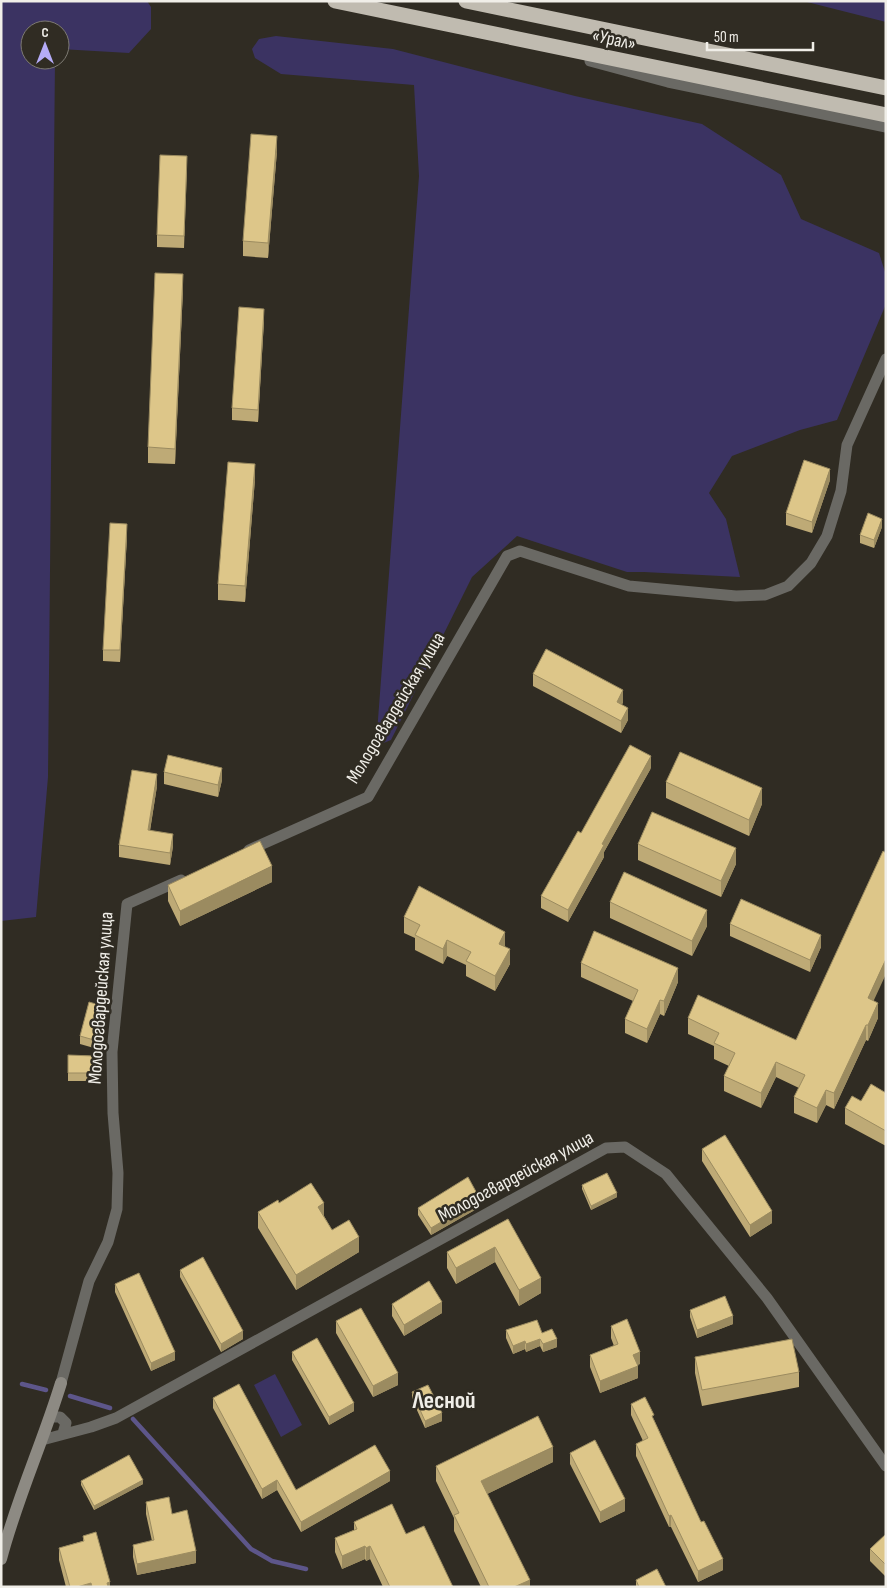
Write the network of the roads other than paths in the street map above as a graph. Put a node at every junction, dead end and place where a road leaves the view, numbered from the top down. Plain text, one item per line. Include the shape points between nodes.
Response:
1 (335, 1) edge
2 (466, 1) edge
3 (511, 39) junction
4 (886, 88) edge
5 (886, 115) edge
6 (886, 127) edge
7 (886, 359) edge
8 (234, 856) edge
9 (190, 876) edge
10 (61, 1382) joint
11 (50, 1417) junction
12 (63, 1433) junction
13 (42, 1440) junction
14 (886, 1466) edge
15 (1, 1558) edge

1 - 3 highway, «Урал»
2 - 4 highway, «Урал»
3 - 5 highway, «Урал»
3 - 6 street via 668,82
7 - 8 street, Молодогвардейская улица via 847,445 841,491 827,536 811,563 788,586 765,595 736,596 629,586 520,551 507,556 368,797
9 - 10 street, Молодогвардейская улица via 127,904 112,1052 118,1173 116,1209 108,1242 89,1281
10 - 11 street, Молодогвардейская улица
11 - 12 street via 60,1417 66,1423
11 - 13 street, Молодогвардейская улица
12 - 13 street, Молодогвардейская улица
12 - 14 street, Молодогвардейская улица via 116,1418 606,1148 625,1147 666,1174 767,1298
13 - 15 street, Молодогвардейская улица via 9,1527

